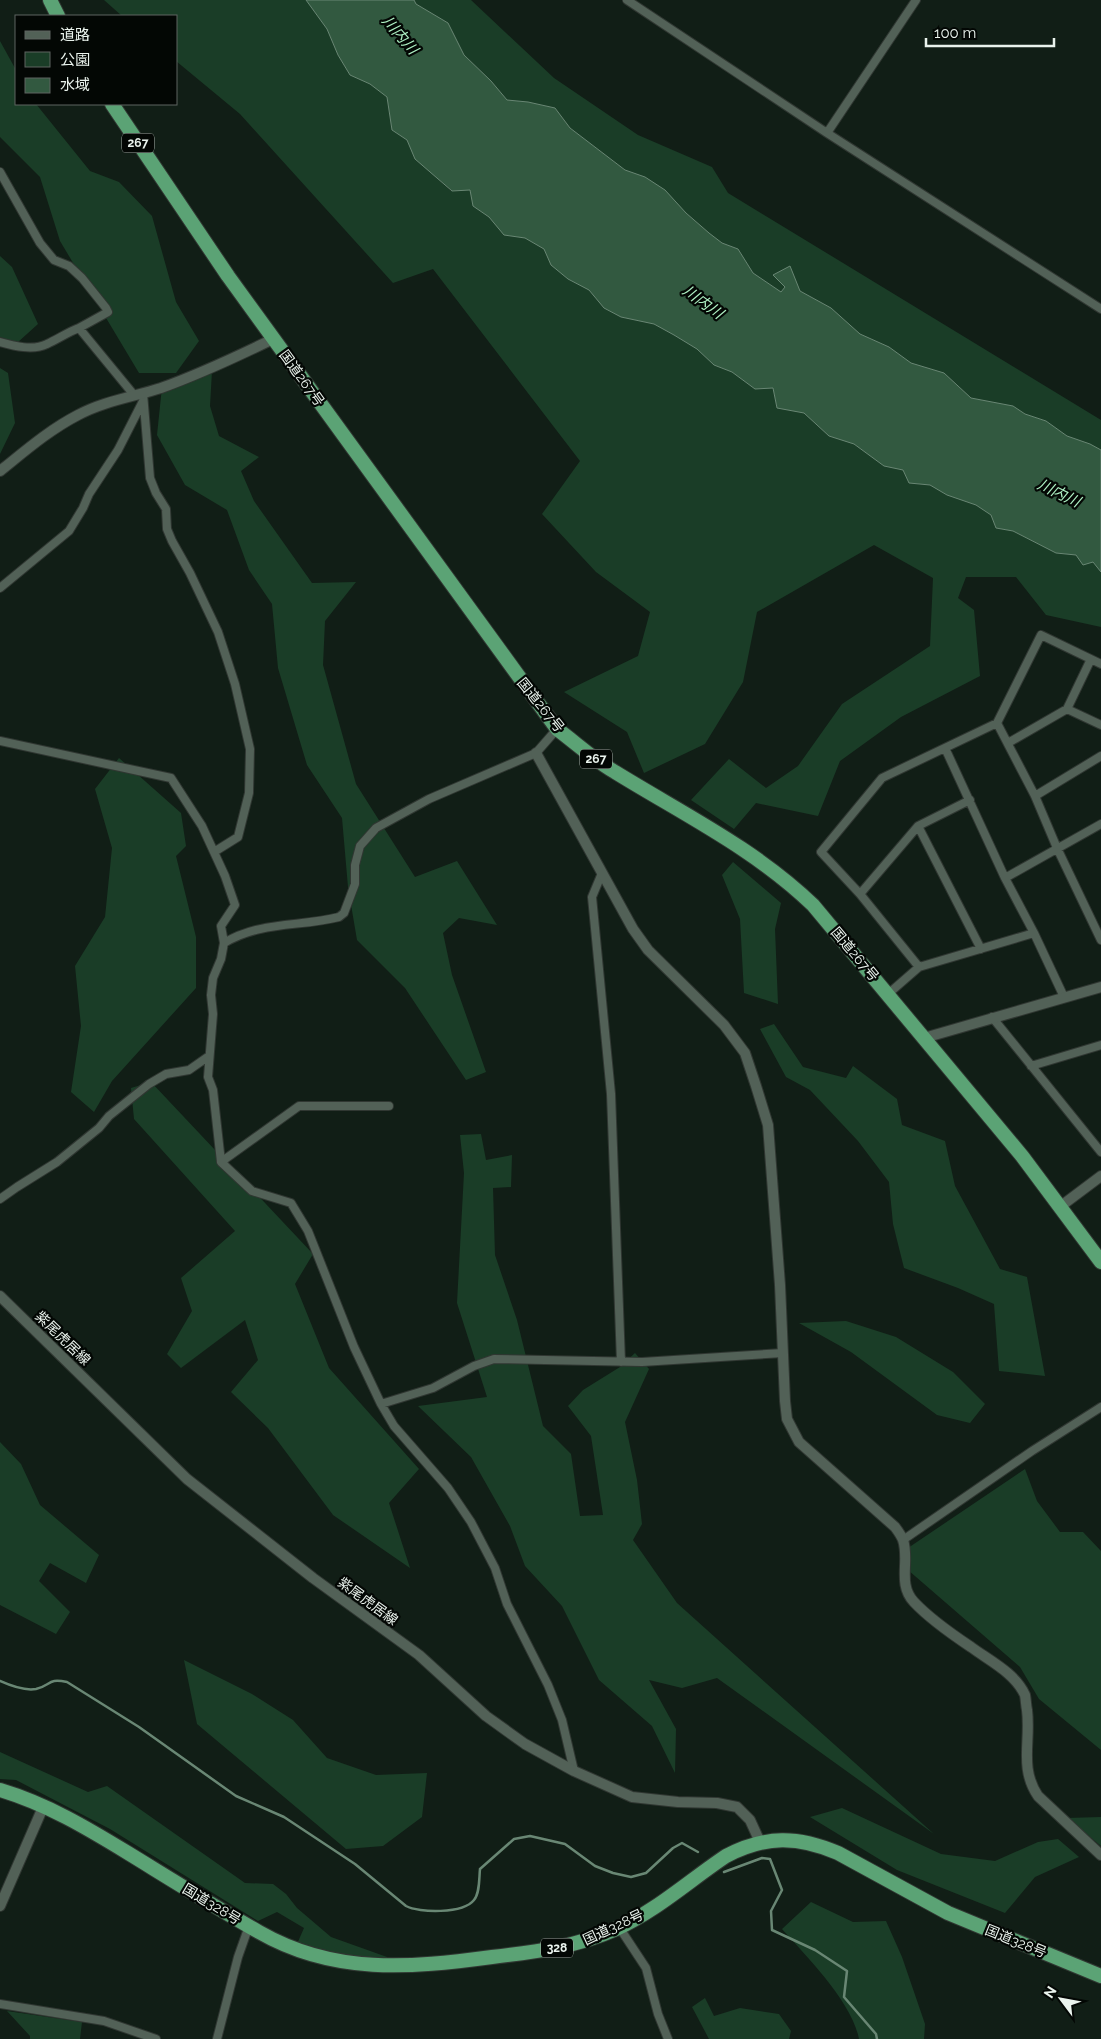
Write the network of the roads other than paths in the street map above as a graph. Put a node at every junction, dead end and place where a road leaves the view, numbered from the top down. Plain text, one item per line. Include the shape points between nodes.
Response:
1 (50, 0) edge
2 (627, 0) edge
3 (916, 0) edge
4 (58, 15) edge
5 (113, 105) edge
6 (827, 133) junction
7 (0, 172) edge
8 (1101, 309) edge
9 (79, 328) junction
10 (273, 339) junction
11 (0, 342) edge
12 (140, 396) junction
13 (0, 471) edge
14 (0, 588) edge
15 (1091, 659) junction
16 (1101, 664) edge
17 (1067, 709) junction
18 (997, 723) junction
19 (1101, 725) edge
20 (557, 728) junction
21 (0, 742) edge
22 (1008, 743) junction
23 (945, 748) junction
24 (536, 753) junction
25 (1101, 756) edge
26 (1035, 796) junction
27 (970, 800) junction
28 (1101, 824) edge
29 (918, 826) junction
30 (1057, 848) junction
31 (214, 852) junction
32 (602, 873) junction
33 (1005, 878) junction
34 (860, 894) junction
35 (1034, 933) junction
36 (1101, 940) edge
37 (224, 943) junction
38 (981, 949) junction
39 (919, 968) junction
40 (1101, 987) edge
41 (888, 994) junction
42 (1064, 997) junction
43 (992, 1017) junction
44 (924, 1038) junction
45 (1101, 1045) edge
46 (210, 1056) junction
47 (1031, 1066) junction
48 (389, 1106) dead end
49 (1101, 1152) edge
50 (221, 1162) junction
51 (1101, 1176) edge
52 (0, 1200) edge
53 (1061, 1206) junction
54 (1101, 1262) edge
55 (0, 1296) edge
56 (783, 1353) junction
57 (621, 1362) junction
58 (381, 1404) junction
59 (1101, 1406) edge
60 (903, 1540) junction
61 (574, 1771) junction
62 (0, 1790) edge
63 (44, 1805) junction
64 (760, 1842) junction
65 (1101, 1855) edge
66 (0, 1906) edge
67 (249, 1926) junction
68 (619, 1927) junction
69 (1101, 1976) edge
70 (0, 2004) edge
71 (156, 2039) edge
72 (217, 2039) edge
73 (668, 2039) edge

1 - 4 highway
2 - 6 street
3 - 6 street
5 - 10 highway, 国道267号 / 267
6 - 8 street
7 - 9 street via 40,243 54,260 69,266 82,278 106,308 108,312 104,316
9 - 11 street via 45,345 29,347
9 - 12 street
10 - 12 street via 198,375
10 - 20 highway, 国道267号 / 267
12 - 13 street via 114,400 77,416 32,444
12 - 14 street via 123,442 69,531
12 - 31 street via 150,478 166,509 167,529 218,632 250,749 248,793 238,837
15 - 16 street
15 - 17 street
15 - 18 street via 1041,635
17 - 19 street
17 - 22 street
18 - 22 street
18 - 23 street
20 - 24 street
20 - 41 highway, 国道267号 / 267 via 613,771 726,837 778,873 814,905
21 - 31 street via 171,778 202,826
22 - 26 street
23 - 27 street
23 - 34 street via 882,778 821,852
24 - 32 street
24 - 37 street via 429,799 376,828 360,846 355,884 344,913 339,917 267,926 240,933
25 - 26 street
26 - 30 street
27 - 29 street
27 - 33 street
28 - 30 street
29 - 34 street
29 - 38 street
30 - 33 street
30 - 36 street
31 - 37 street via 235,905 221,926
32 - 56 street via 633,930 648,950 708,1008 745,1053 768,1126
32 - 57 street via 592,897 611,1094
33 - 35 street
34 - 39 street
35 - 38 street
35 - 42 street
37 - 46 street via 211,995
38 - 39 street
39 - 41 street
40 - 42 street
41 - 44 highway, 国道267号 / 267
42 - 43 street
43 - 44 street
43 - 47 street
44 - 53 highway, 国道267号 / 267
45 - 47 street
46 - 50 street via 208,1077 213,1090
46 - 52 street via 189,1070 166,1074 150,1084 57,1162
47 - 49 street
48 - 50 street via 299,1106
50 - 58 street via 252,1191 291,1203 308,1231 354,1347
51 - 53 street
53 - 54 highway, 国道267号 / 267
55 - 61 street, 紫尾虎居線 via 187,1479 419,1656 486,1716 525,1744
56 - 57 street
56 - 60 street via 787,1419 799,1442 895,1527
57 - 58 street via 494,1359 433,1388
58 - 61 street via 394,1426 448,1488 472,1522 495,1568 520,1633 548,1685 562,1720
59 - 60 street
60 - 65 street via 904,1581 908,1596 1018,1684 1025,1696 1028,1716 1026,1750 1032,1786 1038,1796
61 - 64 street, 紫尾虎居線 via 632,1796 716,1803 737,1808 750,1820
62 - 63 highway, 国道328号 / 328
63 - 66 street
63 - 67 highway, 国道328号 / 328
64 - 68 highway, 国道328号 / 328 via 726,1856 656,1906
64 - 69 highway, 国道328号 / 328 via 799,1840 822,1846 948,1913
67 - 68 highway, 国道328号 / 328 via 284,1944 325,1958 391,1966 538,1952 578,1944
67 - 72 street
68 - 73 street via 646,1968
70 - 71 street via 104,2021

